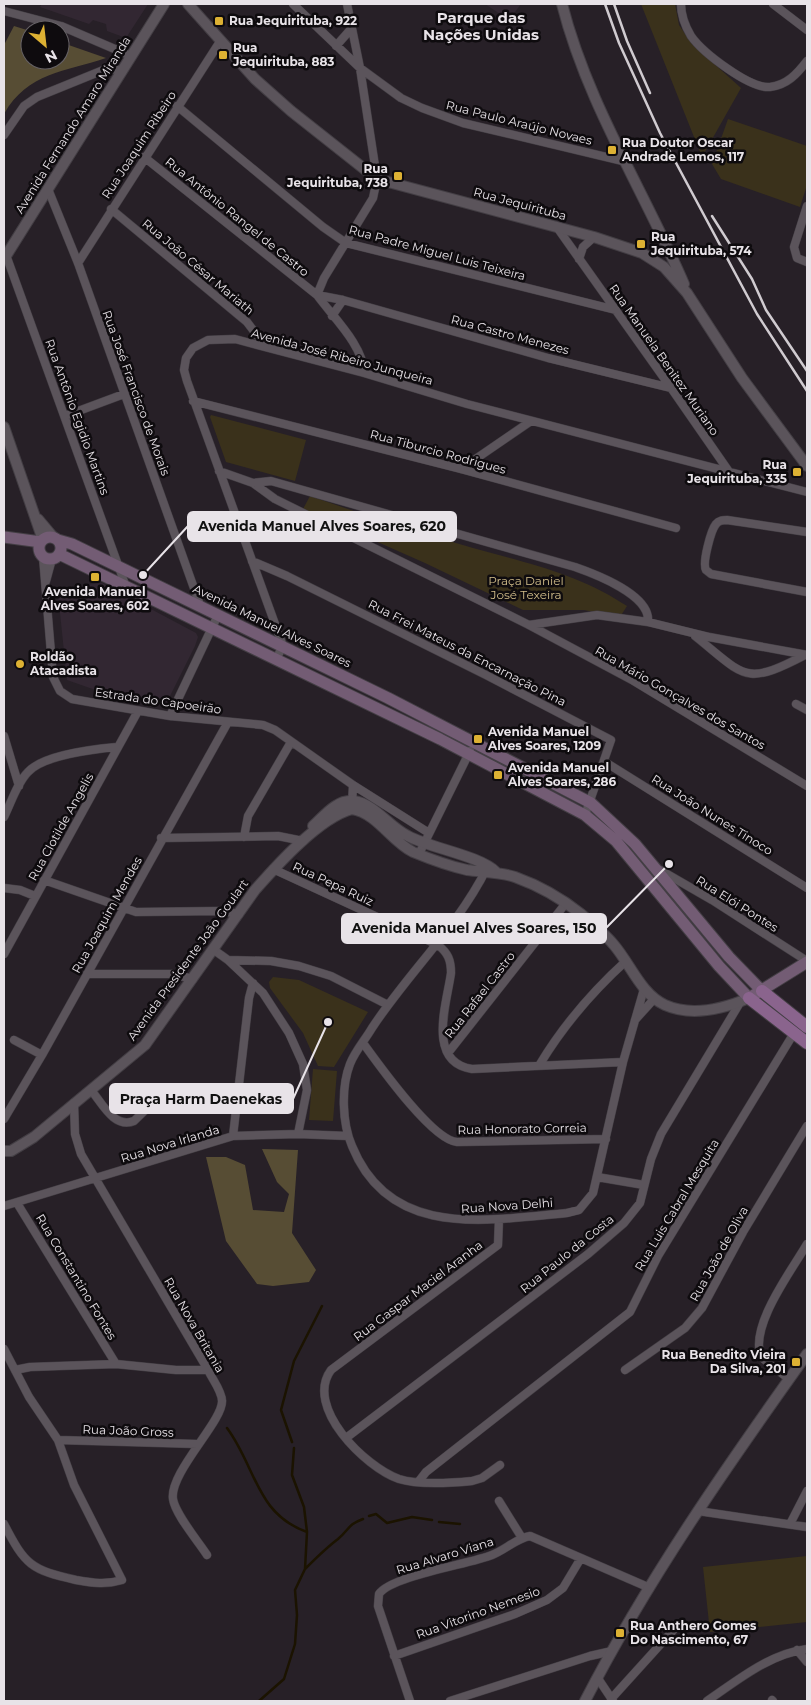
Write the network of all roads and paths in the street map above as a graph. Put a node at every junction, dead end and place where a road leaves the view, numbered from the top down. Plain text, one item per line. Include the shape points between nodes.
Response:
1 (164, 4) edge
2 (188, 4) edge
3 (293, 4) edge
4 (347, 4) edge
5 (562, 4) edge
6 (681, 4) edge
7 (773, 4) edge
8 (4, 11) edge
9 (351, 29) junction
10 (807, 30) edge
11 (221, 40) junction
12 (336, 46) junction
13 (131, 56) junction
14 (807, 62) edge
15 (360, 68) junction
16 (123, 70) junction
17 (177, 106) junction
18 (4, 135) edge
19 (144, 157) junction
20 (627, 162) junction
21 (377, 179) junction
22 (48, 189) junction
23 (807, 206) edge
24 (111, 209) junction
25 (556, 226) junction
26 (594, 237) junction
27 (346, 242) junction
28 (670, 252) junction
29 (5, 257) edge
30 (579, 259) junction
31 (805, 262) edge
32 (78, 263) junction
33 (664, 267) junction
34 (687, 293) junction
35 (316, 295) junction
36 (343, 300) junction
37 (616, 310) junction
38 (332, 316) junction
39 (266, 347) junction
40 (364, 373) junction
41 (671, 388) junction
42 (124, 394) junction
43 (193, 401) junction
44 (65, 416) junction
45 (532, 421) junction
46 (4, 427) edge
47 (807, 466) edge
48 (461, 469) junction
49 (219, 471) junction
50 (730, 474) junction
51 (253, 483) junction
52 (807, 492) edge
53 (676, 528) dead end
54 (807, 532) edge
55 (4, 537) edge
56 (49, 547) junction
57 (252, 562) junction
58 (120, 567) junction
59 (126, 587) junction
60 (807, 592) edge
61 (200, 605) junction
62 (218, 615) junction
63 (648, 622) junction
64 (529, 625) junction
65 (212, 627) junction
66 (692, 633) junction
67 (283, 646) junction
68 (806, 655) edge
69 (276, 659) junction
70 (796, 704) dead end
71 (807, 710) edge
72 (138, 711) junction
73 (170, 716) junction
74 (228, 722) junction
75 (4, 736) edge
76 (473, 741) junction
77 (291, 742) junction
78 (117, 747) junction
79 (468, 755) junction
80 (605, 762) junction
81 (353, 785) junction
82 (19, 786) junction
83 (807, 786) edge
84 (591, 803) junction
85 (352, 805) junction
86 (586, 815) junction
87 (4, 817) edge
88 (429, 833) junction
89 (244, 837) junction
90 (161, 838) junction
91 (298, 844) junction
92 (424, 844) junction
93 (419, 854) junction
94 (654, 867) junction
95 (274, 869) junction
96 (486, 869) junction
97 (44, 880) junction
98 (4, 888) edge
99 (807, 888) edge
100 (35, 896) junction
101 (566, 903) junction
102 (124, 909) junction
103 (239, 914) junction
104 (438, 945) junction
105 (214, 950) junction
106 (4, 954) edge
107 (228, 960) junction
108 (626, 961) junction
109 (807, 962) edge
110 (87, 974) junction
111 (193, 979) junction
112 (253, 983) junction
113 (644, 988) junction
114 (762, 991) junction
115 (654, 999) junction
116 (745, 999) junction
117 (388, 1005) junction
118 (634, 1021) junction
119 (807, 1027) edge
120 (794, 1032) junction
121 (14, 1040) dead end
122 (363, 1043) junction
123 (807, 1044) edge
124 (448, 1053) junction
125 (42, 1055) junction
126 (623, 1062) junction
127 (540, 1064) junction
128 (91, 1090) junction
129 (165, 1091) dead end
130 (74, 1103) junction
131 (4, 1119) edge
132 (807, 1126) edge
133 (298, 1134) junction
134 (233, 1136) junction
135 (348, 1136) junction
136 (606, 1139) junction
137 (4, 1152) edge
138 (598, 1177) junction
139 (95, 1179) junction
140 (644, 1185) junction
141 (17, 1202) junction
142 (4, 1206) edge
143 (499, 1219) junction
144 (807, 1244) edge
145 (4, 1350) edge
146 (807, 1354) edge
147 (116, 1364) junction
148 (14, 1370) junction
149 (208, 1370) junction
150 (625, 1370) dead end
151 (789, 1379) junction
152 (346, 1438) junction
153 (58, 1440) junction
154 (197, 1444) junction
155 (500, 1465) dead end
156 (419, 1481) junction
157 (807, 1491) edge
158 (499, 1501) dead end
159 (698, 1511) junction
160 (4, 1524) edge
161 (790, 1524) junction
162 (807, 1527) edge
163 (522, 1538) junction
164 (207, 1555) dead end
165 (581, 1558) junction
166 (650, 1588) junction
167 (678, 1625) dead end
168 (807, 1649) edge
169 (796, 1650) junction
170 (612, 1651) junction
171 (394, 1656) junction
172 (807, 1662) edge
173 (597, 1677) junction
174 (612, 1700) edge
175 (410, 1701) edge
176 (450, 1701) edge
177 (585, 1701) edge
178 (707, 1701) edge

1 - 13 street, Avenida Fernando Amaro Miranda
2 - 11 street, Rua Jequirituba
3 - 12 street, Rua Paulo Araújo Novaes
4 - 9 street
5 - 20 street via 575,50
6 - 14 street via 692,38 757,86 781,85
7 - 10 street
8 - 13 street via 61,26
9 - 12 street
9 - 15 street
11 - 17 street, Rua Joaquim Ribeiro
11 - 21 street, Rua Jequirituba via 255,79
12 - 15 street, Rua Paulo Araújo Novaes
13 - 16 street, Avenida Fernando Amaro Miranda
15 - 20 street, Rua Paulo Araújo Novaes via 401,98 463,123
15 - 21 street
16 - 18 street via 106,69 37,96 24,106
16 - 22 street, Avenida Fernando Amaro Miranda
17 - 19 street, Rua Joaquim Ribeiro
17 - 27 street, Rua Padre Miguel Luis Teixeira via 323,227
19 - 24 street, Rua Joaquim Ribeiro
19 - 35 street, Rua Antônio Rangel de Castro
20 - 28 street
21 - 25 street, Rua Jequirituba
21 - 27 street via 373,198
22 - 29 street, Avenida Fernando Amaro Miranda
22 - 32 street, Rua José Francisco de Morais
23 - 31 street via 794,250
24 - 32 street, Rua Joaquim Ribeiro
24 - 39 street, Rua João César Mariath via 247,322
25 - 26 street, Rua Jequirituba
25 - 30 street, Rua Manuela Benitez Muriano
26 - 30 street via 583,247
26 - 33 street, Rua Jequirituba via 642,253
27 - 35 street
27 - 37 street, Rua Padre Miguel Luis Teixeira
28 - 33 street
28 - 34 street
29 - 44 street, Rua Antônio Egidio Martins
30 - 37 street, Rua Manuela Benitez Muriano
32 - 42 street, Rua José Francisco de Morais
33 - 34 street, Rua Jequirituba
34 - 47 street, Rua Jequirituba via 742,378
35 - 36 street, Rua Castro Menezes
35 - 38 street
36 - 38 street
36 - 41 street, Rua Castro Menezes via 548,358
37 - 41 street, Rua Manuela Benitez Muriano
38 - 40 street via 361,355
39 - 40 street, Avenida José Ribeiro Junqueira
39 - 43 street, Avenida José Ribeiro Junqueira via 226,338 208,340 193,348 186,358 184,370
40 - 45 street, Avenida José Ribeiro Junqueira
41 - 50 street, Rua Manuela Benitez Muriano
42 - 44 street
42 - 61 street, Rua José Francisco de Morais
43 - 48 street, Rua Tiburcio Rodrigues
43 - 49 street, Avenida José Ribeiro Junqueira
44 - 58 street, Rua Antônio Egidio Martins
45 - 48 street
45 - 50 street, Avenida José Ribeiro Junqueira
46 - 56 street
48 - 53 street, Rua Tiburcio Rodrigues
49 - 51 street, Rua Mário Gonçalves dos Santos
49 - 57 street, Avenida José Ribeiro Junqueira
50 - 52 street, Avenida José Ribeiro Junqueira
51 - 63 street via 271,481 575,567 618,585 647,611
51 - 64 street, Rua Mário Gonçalves dos Santos via 274,499
54 - 60 street via 719,521 714,526 704,561 706,570 712,574
55 - 56 main road, Avenida Manuel Alves Soares
56 - 58 main road, Avenida Manuel Alves Soares via 72,544
56 - 59 main road, Avenida Manuel Alves Soares
56 - 72 street, Estrada do Capoeirão via 45,583 50,658 56,686 72,699
57 - 67 street, Avenida José Ribeiro Junqueira
57 - 80 street, Rua Frei Mateus da Encarnação Pina via 287,576 597,732 611,740
58 - 59 street, Rua Antônio Egidio Martins
58 - 61 main road, Avenida Manuel Alves Soares
59 - 65 main road, Avenida Manuel Alves Soares
61 - 62 main road, Avenida Manuel Alves Soares
62 - 65 street
62 - 67 main road, Avenida Manuel Alves Soares
63 - 64 street via 597,615
63 - 66 street
64 - 83 street, Rua Mário Gonçalves dos Santos via 632,680
65 - 69 main road, Avenida Manuel Alves Soares
65 - 73 street
66 - 68 street
66 - 68 street via 747,674 764,674
67 - 69 street
67 - 76 main road, Avenida Manuel Alves Soares
69 - 79 main road, Avenida Manuel Alves Soares
70 - 71 street
72 - 73 street, Estrada do Capoeirão
72 - 78 street, Rua Clotilde Angelis
73 - 74 street, Estrada do Capoeirão
74 - 77 street, Estrada do Capoeirão via 263,725
74 - 90 street, Rua Joaquim Mendes
75 - 82 street
76 - 79 street
76 - 84 main road, Avenida Manuel Alves Soares
77 - 81 street, Estrada do Capoeirão
77 - 89 street via 248,816
78 - 82 street via 90,750 42,763 30,769
78 - 97 street, Rua Clotilde Angelis
79 - 86 main road, Avenida Manuel Alves Soares
79 - 88 street
80 - 84 street, Rua Frei Mateus da Encarnação Pina
80 - 99 street, Rua João Nunes Tinoco
81 - 85 street
81 - 88 street
82 - 87 street
84 - 86 street
84 - 94 main road, Avenida Manuel Alves Soares via 635,844
85 - 91 street, Avenida Presidente João Goulart via 342,802 334,807
85 - 92 street via 365,804 406,836
85 - 93 street via 369,816 397,843
86 - 116 main road, Avenida Manuel Alves Soares via 616,841
88 - 92 street
89 - 90 street
89 - 91 street via 278,836
90 - 102 street, Rua Joaquim Mendes
91 - 95 street, Avenida Presidente João Goulart
92 - 93 street
92 - 96 street
93 - 96 street via 450,866
94 - 109 street, Rua Elói Pontes via 712,900
94 - 114 main road, Avenida Manuel Alves Soares via 730,959
95 - 103 street, Avenida Presidente João Goulart
95 - 104 street, Rua Pepa Ruiz
96 - 101 street via 551,892
96 - 104 street, Rua Nova Delhi
97 - 100 street, Rua Clotilde Angelis
97 - 102 street
98 - 100 street
100 - 106 street, Rua Clotilde Angelis
101 - 108 street via 597,928
101 - 124 street, Rua Rafael Castro
102 - 103 street
102 - 110 street, Rua Joaquim Mendes
103 - 105 street, Avenida Presidente João Goulart
104 - 117 street, Rua Nova Delhi
104 - 124 street via 447,952 451,964 441,1028
105 - 107 street
105 - 111 street, Avenida Presidente João Goulart
107 - 112 street
107 - 117 street via 271,961 299,966 331,976
108 - 113 street
108 - 127 street via 597,988
109 - 114 main road
110 - 111 street via 172,974
110 - 125 street, Rua Joaquim Mendes
111 - 128 street, Avenida Presidente João Goulart via 145,1045
112 - 133 street via 289,1033 303,1064 306,1090
112 - 134 street
113 - 115 street
113 - 118 street, Rua Nova Delhi
114 - 116 main road
114 - 119 main road
115 - 116 street via 690,1012
115 - 118 street, Rua Nova Delhi
116 - 120 main road
116 - 140 street, Rua Paulo da Costa via 661,1134
117 - 122 street, Rua Nova Delhi
118 - 126 street, Rua Nova Delhi
120 - 123 main road
120 - 156 street, Rua Luis Cabral Mesquita via 658,1256 630,1312 426,1472
121 - 125 street
122 - 135 street, Rua Nova Delhi via 350,1064 346,1083
122 - 136 street, Rua Honorato Correia via 428,1125 445,1139 457,1142
124 - 127 street via 458,1065 472,1069
125 - 131 street, Rua Joaquim Mendes
126 - 127 street
126 - 136 street, Rua Nova Delhi
128 - 129 street via 118,1122 128,1124
128 - 130 street, Avenida Presidente João Goulart
130 - 137 street, Avenida Presidente João Goulart via 34,1138
130 - 139 street, Rua Nova Britania via 77,1143
132 - 150 street, Rua João de Oliva via 702,1308 685,1328
133 - 134 street, Rua Nova Irlanda
133 - 135 street, Rua Nova Irlanda
134 - 139 street, Rua Nova Irlanda
135 - 143 street, Rua Nova Delhi via 369,1174 401,1204 455,1220
136 - 138 street, Rua Nova Delhi
138 - 140 street
138 - 143 street, Rua Nova Delhi via 591,1198 574,1212
139 - 141 street, Rua Nova Irlanda
139 - 149 street, Rua Nova Britania
140 - 152 street, Rua Paulo da Costa via 635,1210 608,1237 414,1389
141 - 142 street, Rua Nova Irlanda
141 - 147 street, Rua Constantino Fontes
143 - 152 street, Rua Gaspar Maciel Aranha via 499,1242 496,1246 331,1370 324,1382 325,1398
144 - 151 street via 769,1308 760,1342 761,1357
145 - 148 street
146 - 151 street
147 - 148 street
147 - 149 street
148 - 153 street
149 - 154 street, Rua Nova Britania via 222,1403
151 - 159 street
152 - 156 street via 374,1466 396,1478
153 - 154 street, Rua João Gross
153 - 160 street via 74,1485 122,1580 93,1584 44,1572 21,1554
154 - 164 street, Rua Nova Britania via 175,1488 173,1501
155 - 156 street via 472,1481
157 - 161 street
158 - 163 street
159 - 161 street
159 - 166 street
161 - 162 street
163 - 165 street via 530,1536
163 - 171 street, Rua Alvaro Viana via 493,1555 416,1576 381,1590 378,1606
165 - 166 street
165 - 171 street, Rua Vitorino Nemesio via 563,1588 547,1600
166 - 170 street
167 - 174 street
168 - 169 street
169 - 172 street
169 - 178 street via 764,1663
170 - 173 street
170 - 176 street
171 - 175 street, Rua Alvaro Viana
173 - 174 street
173 - 177 street

